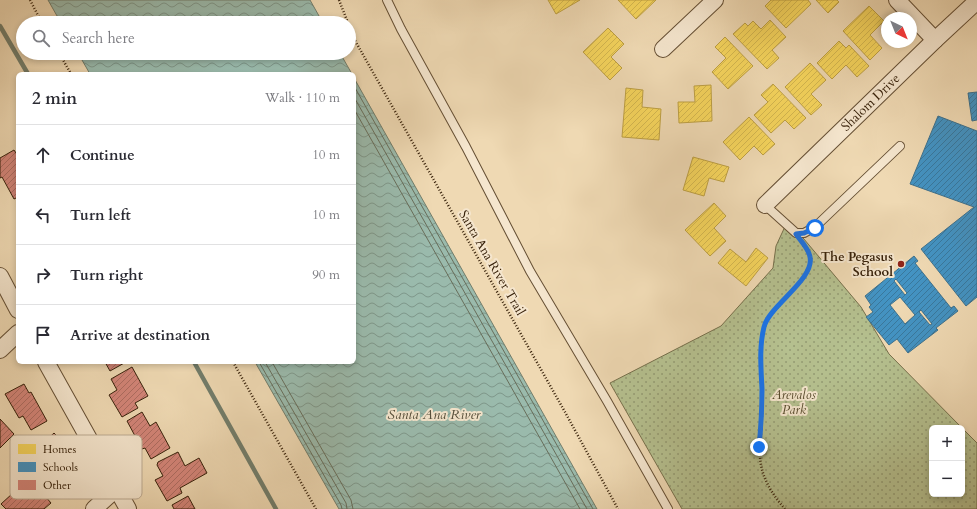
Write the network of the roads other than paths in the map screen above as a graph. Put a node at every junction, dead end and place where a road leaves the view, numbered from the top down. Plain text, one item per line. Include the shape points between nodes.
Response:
1 (387, 0) edge
2 (715, 0) edge
3 (897, 0) edge
4 (977, 1) edge
5 (935, 40) junction
6 (663, 49) dead end
7 (900, 146) dead end
8 (765, 205) joint
9 (0, 276) edge
10 (16, 306) edge
11 (16, 335) edge
12 (0, 350) edge
13 (47, 364) edge
14 (87, 435) edge
15 (105, 499) edge
16 (123, 499) edge
17 (94, 509) edge
18 (128, 509) edge
19 (668, 509) edge

1 - 19 lane via 530,271
2 - 6 street
3 - 5 street
4 - 5 street, Shalom Drive
5 - 8 street, Shalom Drive
7 - 8 lane via 815,228 804,233 796,234
9 - 10 street
11 - 12 street
13 - 14 street
15 - 17 street
16 - 18 street

